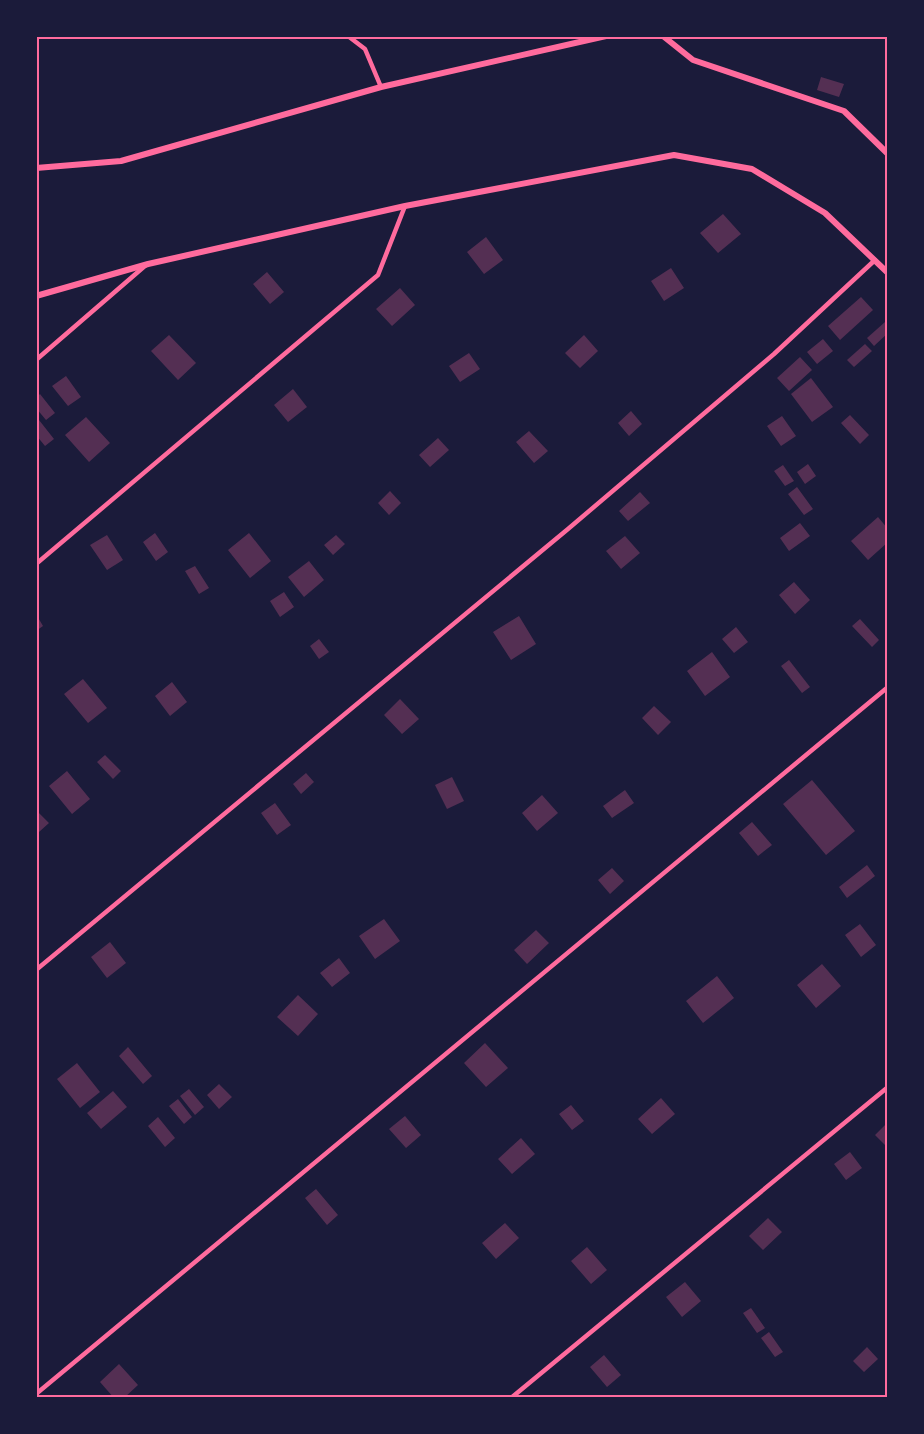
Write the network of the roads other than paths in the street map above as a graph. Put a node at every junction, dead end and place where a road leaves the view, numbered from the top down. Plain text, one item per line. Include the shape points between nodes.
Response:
1 (348, 36) edge
2 (606, 36) edge
3 (663, 36) edge
4 (381, 87) junction
5 (888, 154) edge
6 (36, 168) edge
7 (405, 206) junction
8 (875, 260) junction
9 (148, 264) junction
10 (888, 273) edge
11 (36, 296) edge
12 (36, 360) edge
13 (36, 564) edge
14 (888, 687) edge
15 (36, 970) edge
16 (888, 1087) edge
17 (36, 1394) edge
18 (511, 1398) edge

1 - 4 lane via 365,49
2 - 4 street
3 - 5 street via 693,60 844,111
4 - 6 street via 121,161
7 - 8 street via 674,155 752,169 825,213
7 - 9 street
7 - 13 lane via 378,275
8 - 10 street
8 - 15 lane via 774,354 595,507
9 - 11 street
9 - 12 lane
14 - 17 lane
16 - 18 lane

